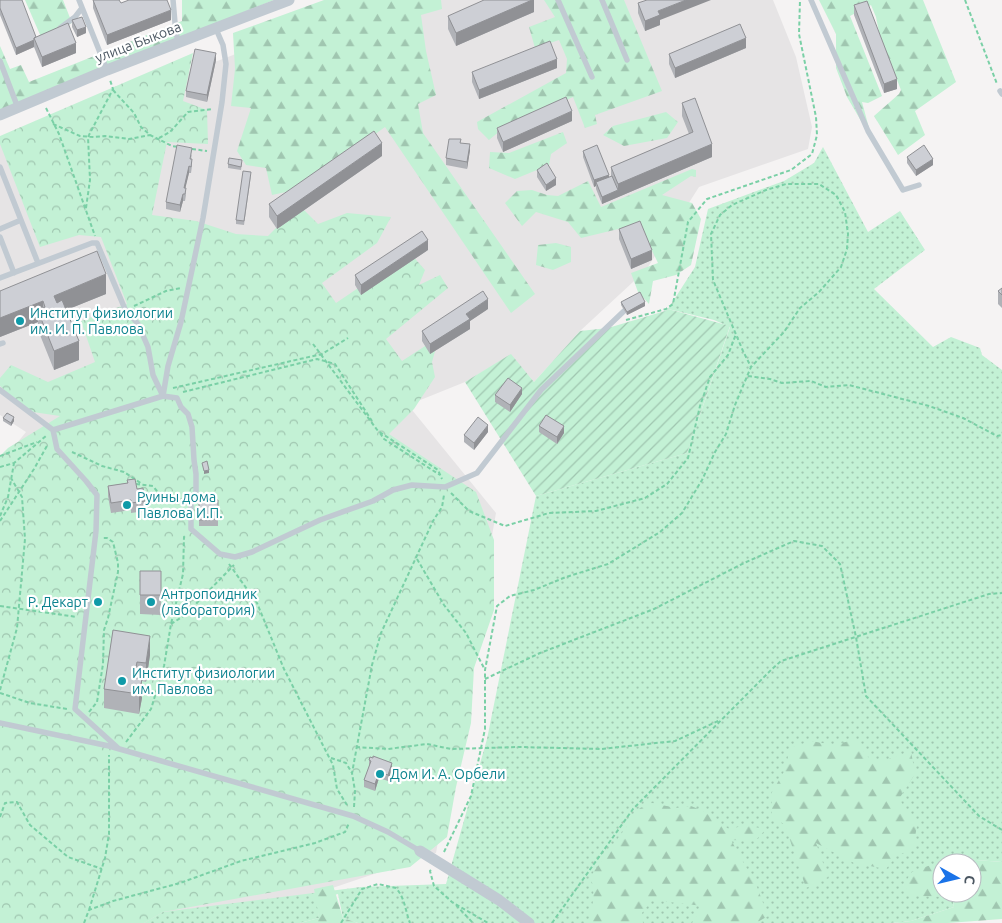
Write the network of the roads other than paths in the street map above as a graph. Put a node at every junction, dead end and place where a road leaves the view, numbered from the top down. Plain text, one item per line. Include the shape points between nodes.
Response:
1 (79, 0) edge
2 (173, 0) edge
3 (289, 0) edge
4 (558, 0) edge
5 (602, 0) edge
6 (811, 0) edge
7 (82, 8) junction
8 (216, 29) junction
9 (53, 30) edge
10 (178, 42) junction
11 (627, 60) dead end
12 (0, 61) edge
13 (107, 70) junction
14 (592, 77) dead end
15 (18, 108) junction
16 (0, 115) edge
17 (0, 167) edge
18 (919, 185) dead end
19 (21, 220) junction
20 (0, 229) edge
21 (0, 237) edge
22 (38, 263) junction
23 (14, 273) junction
24 (0, 278) edge
25 (624, 311) edge
26 (0, 390) edge
27 (165, 396) junction
28 (53, 434) junction
29 (0, 724) edge
30 (120, 750) junction
31 (420, 851) joint
32 (529, 923) edge

1 - 7 lane
2 - 10 lane
3 - 8 street, улица Быкова
4 - 14 lane
5 - 11 lane
6 - 18 lane via 868,131 903,190
7 - 9 lane via 62,27
7 - 13 lane
8 - 10 street, улица Быкова
8 - 27 lane via 226,64 221,109 203,218 168,366
10 - 13 street, улица Быкова
12 - 15 lane
13 - 15 street, улица Быкова
15 - 16 street, улица Быкова
17 - 19 lane
19 - 20 lane
19 - 22 lane
21 - 23 lane
22 - 23 lane
22 - 27 lane via 98,243 125,309 138,324 148,347 153,375
23 - 24 lane
25 - 27 lane via 542,390 477,473 443,485 412,485 393,490 374,501 234,557 220,554 191,528 191,504 196,493 192,427 177,398
26 - 28 lane
27 - 28 lane
28 - 30 lane via 57,449 97,495 75,709
29 - 30 lane
30 - 31 lane via 353,816
31 - 32 street via 499,900

